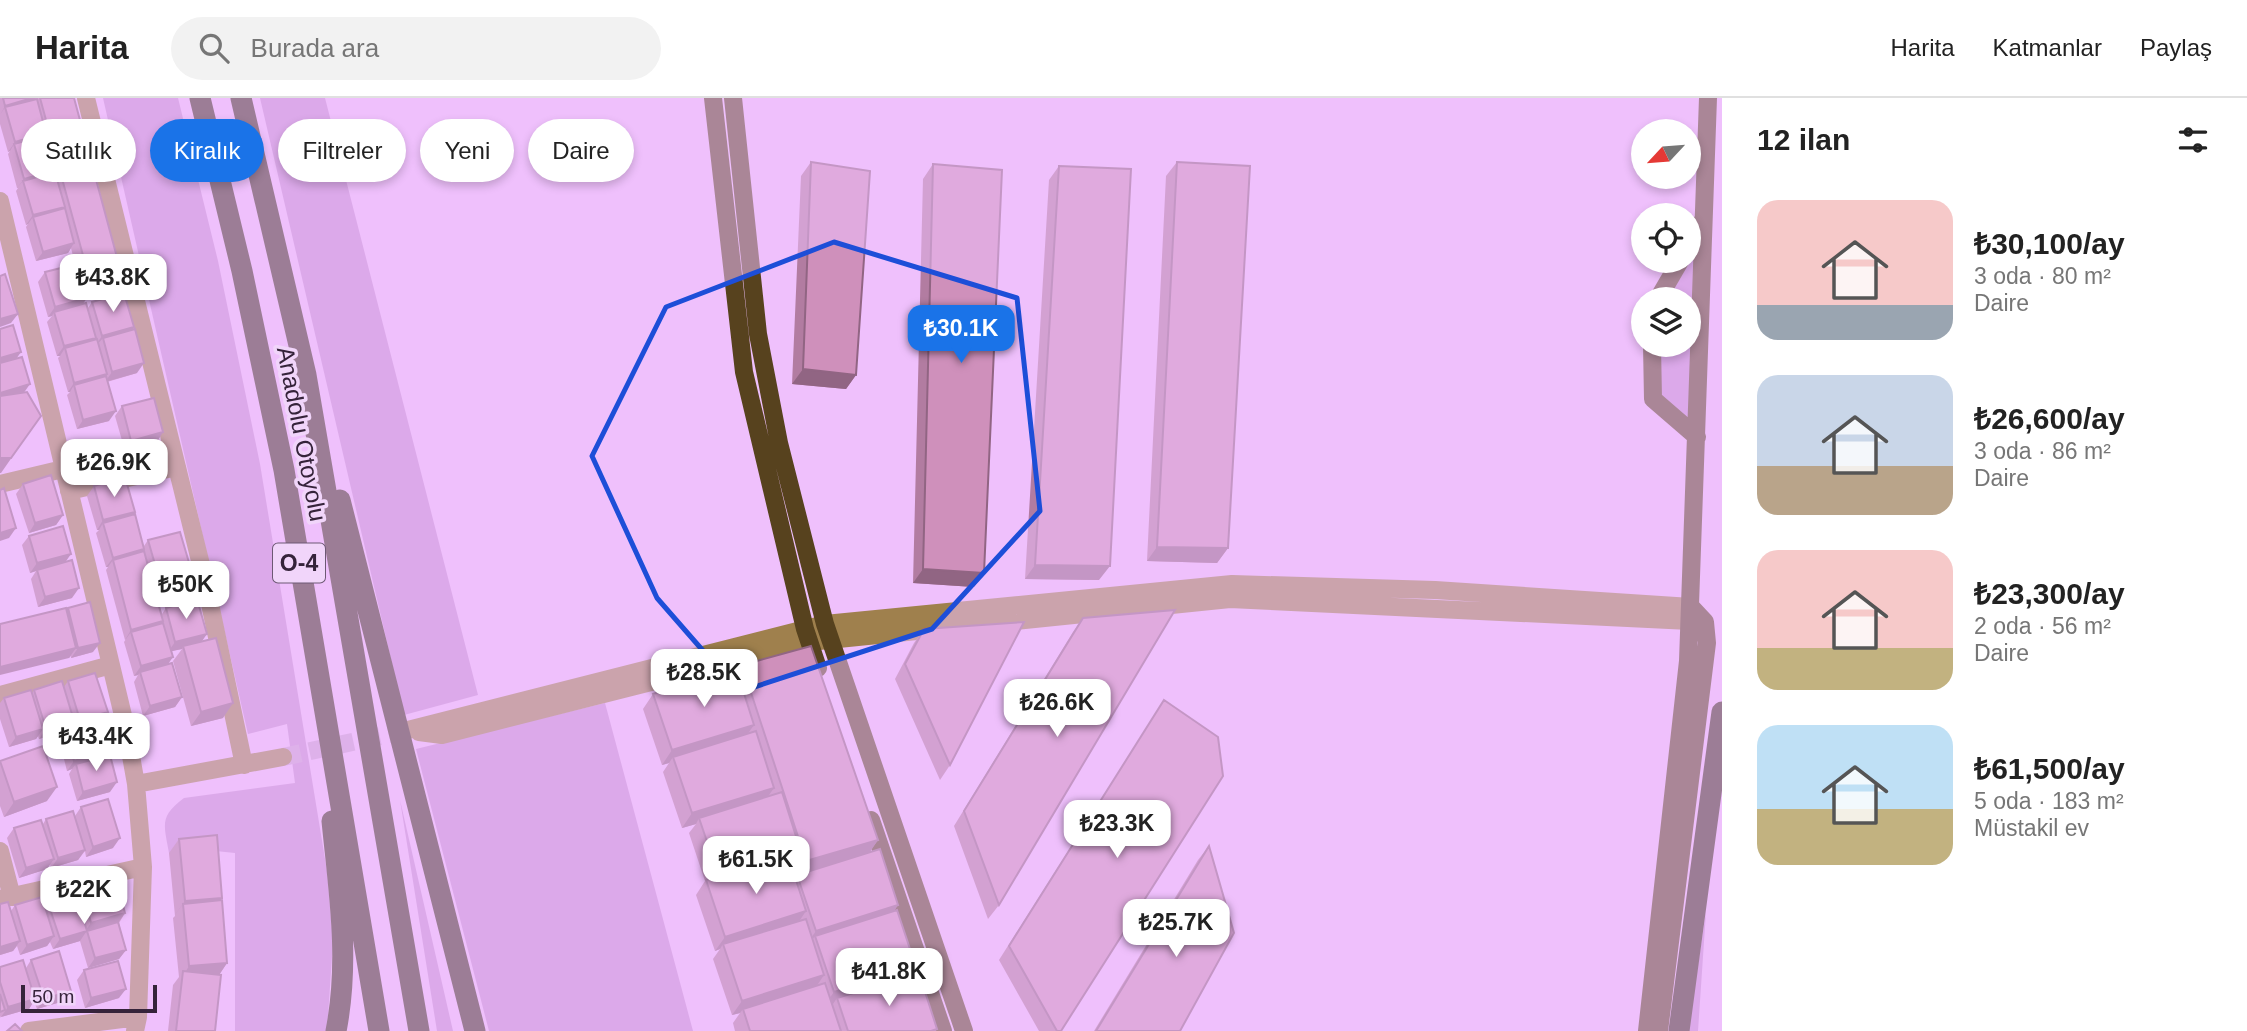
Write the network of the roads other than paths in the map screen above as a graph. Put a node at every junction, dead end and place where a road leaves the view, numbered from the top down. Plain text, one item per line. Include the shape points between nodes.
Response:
1 (86, 98) edge
2 (200, 98) edge
3 (241, 98) edge
4 (713, 98) edge
5 (733, 98) edge
6 (1709, 98) edge
7 (0, 201) edge
8 (1704, 217) junction
9 (1701, 223) edge
10 (8, 271) edge
11 (1652, 357) edge
12 (306, 376) junction
13 (1697, 437) junction
14 (177, 467) junction
15 (63, 468) junction
16 (0, 484) edge
17 (69, 491) junction
18 (1691, 614) junction
19 (827, 632) junction
20 (807, 636) junction
21 (313, 649) junction
22 (111, 665) junction
23 (822, 681) edge
24 (0, 695) edge
25 (1722, 712) edge
26 (283, 757) tunnel mouth
27 (244, 765) junction
28 (136, 784) junction
29 (863, 797) edge
30 (0, 851) edge
31 (143, 867) junction
32 (6, 898) edge
33 (137, 1024) edge
34 (29, 1031) edge
35 (336, 1031) edge
36 (379, 1031) edge
37 (419, 1031) edge
38 (475, 1031) edge
39 (943, 1031) edge
40 (964, 1031) edge
41 (1647, 1031) edge
42 (1660, 1031) edge
43 (1679, 1031) edge

1 - 14 street
2 - 21 highway, Anadolu Otoyolu / O-4 via 284,470
3 - 12 highway, Anadolu Otoyolu / O-4
4 - 20 main road via 744,372
5 - 19 main road via 758,334 779,443
6 - 8 main road
7 - 10 street
8 - 9 main road
8 - 13 main road
10 - 15 street
11 - 13 main road via 1653,399
12 - 37 highway, Anadolu Otoyolu / O-4
12 - 38 highway via 364,586
13 - 18 main road
14 - 17 street
14 - 27 street
15 - 16 street
15 - 17 street
17 - 22 street
18 - 19 street via 1435,590 1232,584
18 - 41 main road
18 - 42 main road via 1705,622 1707,643
19 - 20 street
19 - 40 main road
20 - 20 street via 408,730 442,735
20 - 23 main road
21 - 35 highway via 345,940
21 - 36 highway, Anadolu Otoyolu / O-4
22 - 24 street
22 - 28 street
25 - 43 highway
26 - 27 street
27 - 28 street
28 - 31 street
29 - 39 main road
30 - 32 street
31 - 32 street
31 - 33 street
33 - 34 street

